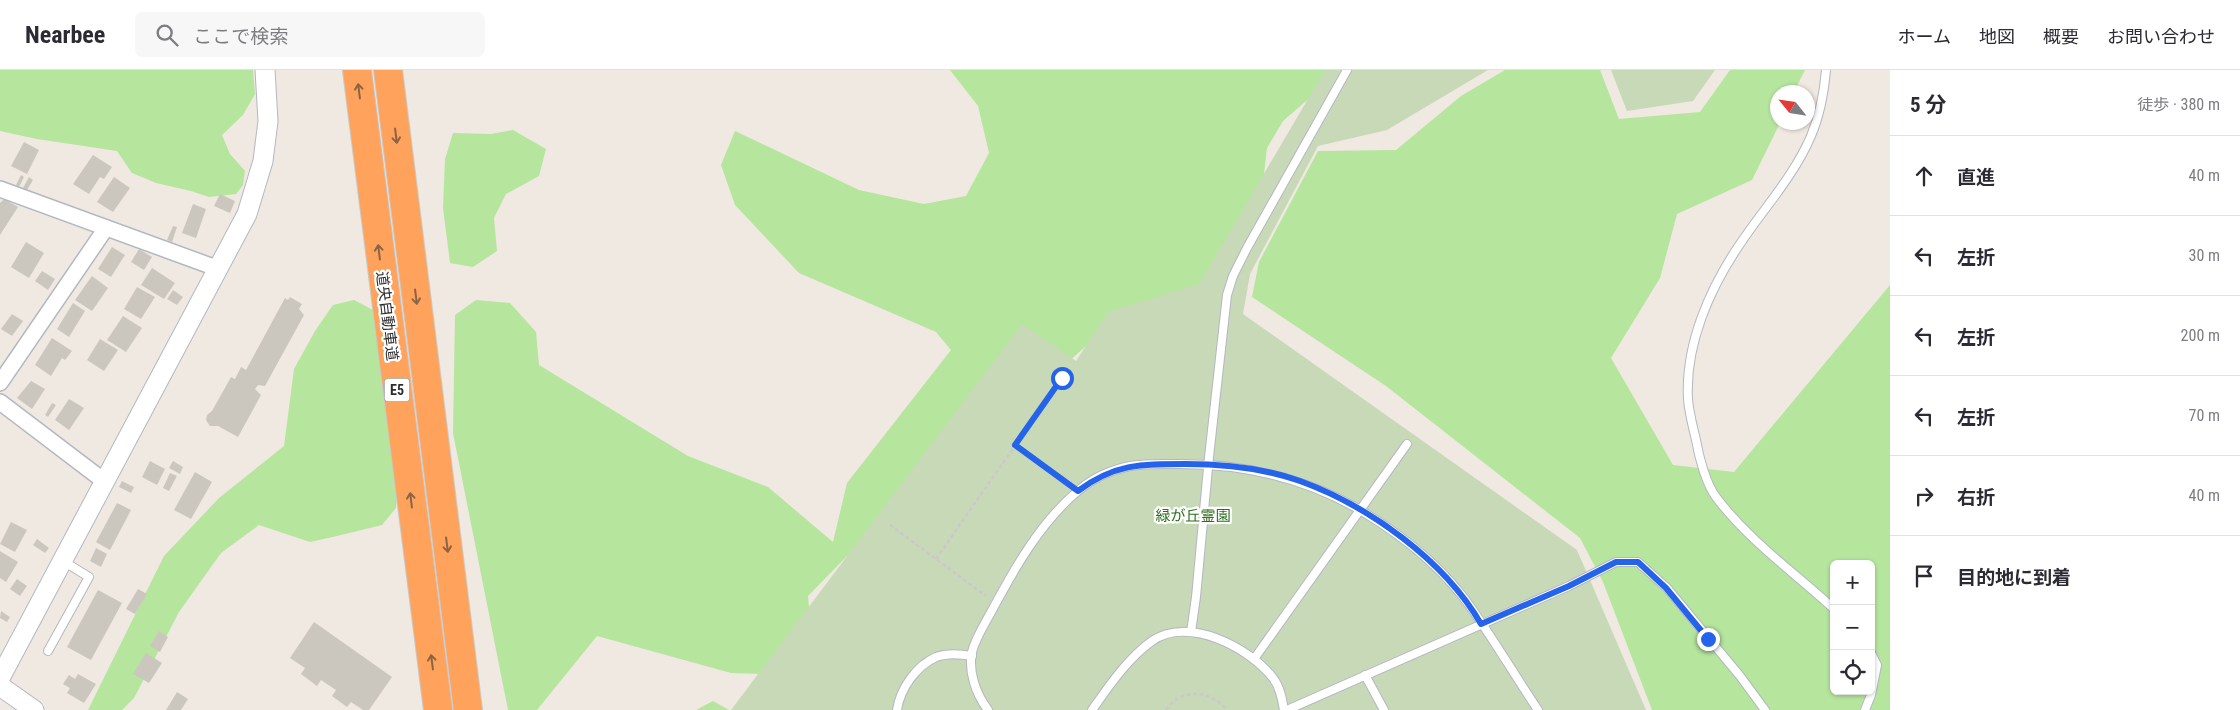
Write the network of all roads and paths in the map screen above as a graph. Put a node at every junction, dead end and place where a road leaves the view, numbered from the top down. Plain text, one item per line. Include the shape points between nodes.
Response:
1 (265, 70) edge
2 (357, 70) edge
3 (388, 70) edge
4 (1347, 70) edge
5 (1826, 70) edge
6 (0, 189) edge
7 (106, 228) junction
8 (219, 269) junction
9 (1062, 378) dead end
10 (0, 383) edge
11 (0, 402) edge
12 (1407, 444) dead end
13 (1015, 445) junction
14 (1208, 464) junction
15 (104, 480) junction
16 (1078, 491) junction
17 (1360, 510) junction
18 (890, 525) dead end
19 (936, 559) junction
20 (62, 560) junction
21 (996, 603) junction
22 (1830, 605) edge
23 (1481, 624) junction
24 (1191, 632) junction
25 (48, 651) dead end
26 (972, 656) junction
27 (1254, 659) junction
28 (1875, 661) edge
29 (1365, 675) junction
30 (1875, 675) edge
31 (0, 678) edge
32 (0, 686) edge
33 (1871, 695) edge
34 (34, 710) edge
35 (438, 710) edge
36 (468, 710) edge
37 (897, 710) edge
38 (988, 710) edge
39 (1092, 710) edge
40 (1166, 710) edge
41 (1226, 710) edge
42 (1285, 710) edge
43 (1384, 710) edge
44 (1538, 710) edge
45 (1765, 710) edge
46 (1865, 710) edge

1 - 8 street via 268,121 263,161 247,214
35 -> 2 highway, 道央自動車道 / E5
3 -> 36 highway, 道央自動車道 / E5
4 - 14 lane via 1233,276 1227,294
5 - 22 lane via 1822,102 1811,136 1795,166 1736,250 1708,300 1690,355 1688,400 1699,456 1714,495 1757,544
6 - 7 street
7 - 8 street
7 - 10 street
8 - 15 street
9 - 13 path
11 - 15 street
12 - 17 lane
13 - 16 path
13 - 19 path
14 - 16 lane via 1130,466 1098,477
14 - 17 lane via 1300,481
14 - 24 lane
15 - 20 street
16 - 21 lane via 1048,524
17 - 23 lane via 1416,549 1449,581
17 - 27 lane
18 - 19 path
19 - 21 path
20 - 25 lane via 89,577
20 - 31 street
21 - 26 lane
23 - 29 lane
23 - 44 lane
23 - 45 lane via 1616,562 1638,562 1666,588
24 - 27 lane via 1226,642
24 - 39 lane via 1167,634 1151,641 1116,675
26 - 37 lane via 936,657 902,690
26 - 38 lane via 972,676
27 - 42 lane via 1273,679
28 - 30 lane
29 - 42 lane
29 - 43 lane
32 - 34 street
33 - 46 lane
40 - 41 path via 1176,700 1201,693 1218,699

